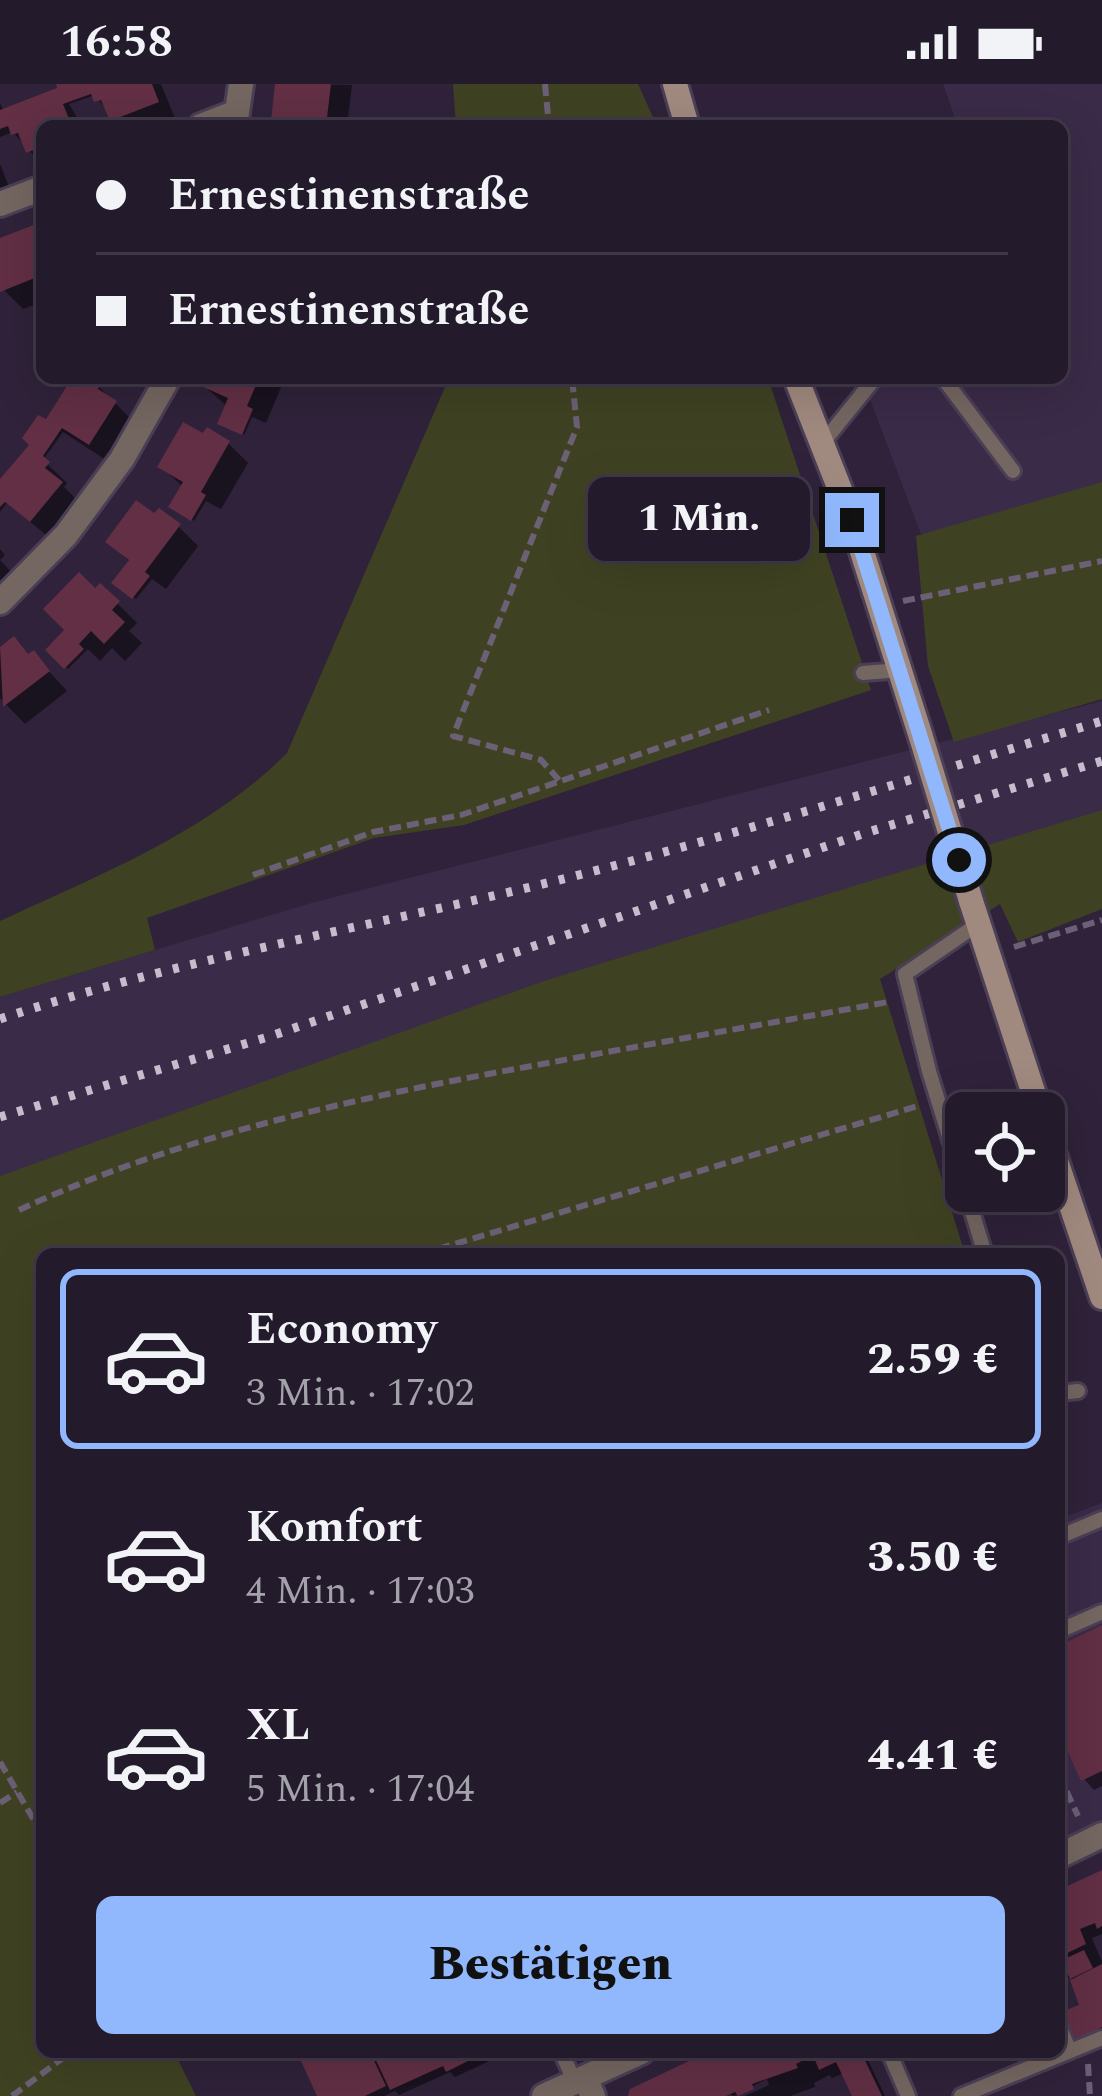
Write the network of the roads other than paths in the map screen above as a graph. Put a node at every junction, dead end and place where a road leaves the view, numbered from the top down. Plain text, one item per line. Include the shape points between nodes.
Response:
1 (241, 84) edge
2 (675, 84) edge
3 (236, 119) edge
4 (685, 120) edge
5 (36, 190) edge
6 (0, 204) edge
7 (165, 384) edge
8 (798, 384) edge
9 (870, 384) edge
10 (948, 384) edge
11 (821, 445) junction
12 (1013, 471) dead end
13 (0, 602) edge
14 (901, 670) junction
15 (863, 673) dead end
16 (975, 912) junction
17 (1033, 1092) edge
18 (1065, 1188) edge
19 (983, 1248) edge
20 (1102, 1298) edge
21 (1078, 1391) dead end
22 (1065, 1392) edge
23 (1102, 1519) edge
24 (1065, 1534) edge
25 (1102, 1612) edge
26 (1065, 1628) edge
27 (1096, 1838) edge
28 (1065, 1853) edge
29 (1102, 2038) edge
30 (1065, 2040) edge
31 (1070, 2051) junction
32 (1065, 2053) edge
33 (565, 2058) edge
34 (631, 2058) edge
35 (892, 2058) edge
36 (1053, 2058) edge
37 (584, 2085) edge
38 (544, 2096) edge
39 (908, 2096) edge
40 (961, 2096) edge

1 - 3 street
2 - 4 main road
5 - 6 street
7 - 13 street via 66,535
8 - 11 main road
9 - 11 lane
10 - 12 lane
11 - 14 main road
14 - 15 lane
14 - 16 main road, bridge
16 - 17 main road
16 - 19 lane via 905,974
18 - 20 main road
21 - 22 lane
23 - 24 lane
25 - 26 lane
27 - 28 street
29 - 31 lane
30 - 31 lane
31 - 32 lane
33 - 37 lane
34 - 37 street
35 - 39 lane
36 - 40 lane
37 - 38 street

